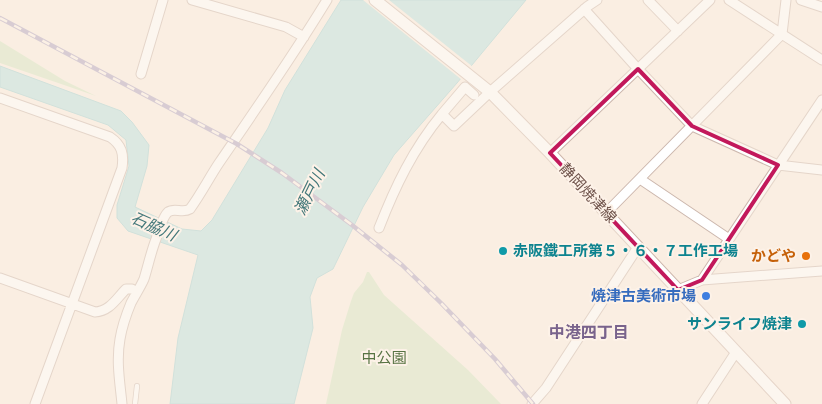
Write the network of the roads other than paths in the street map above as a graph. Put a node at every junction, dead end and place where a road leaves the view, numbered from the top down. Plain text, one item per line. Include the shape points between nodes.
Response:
1 (163, 0) edge
2 (192, 0) edge
3 (327, 0) edge
4 (374, 0) edge
5 (597, 0) edge
6 (648, 0) edge
7 (710, 0) edge
8 (729, 0) edge
9 (786, 0) edge
10 (802, 0) edge
11 (822, 7) edge
12 (584, 9) junction
13 (678, 31) junction
14 (782, 34) junction
15 (304, 37) junction
16 (822, 60) edge
17 (638, 69) junction
18 (141, 74) dead end
19 (487, 90) junction
20 (474, 95) dead end
21 (0, 98) edge
22 (822, 100) edge
23 (442, 114) junction
24 (692, 126) junction
25 (550, 152) junction
26 (778, 165) junction
27 (822, 170) edge
28 (640, 179) junction
29 (606, 213) junction
30 (379, 228) dead end
31 (729, 238) junction
32 (638, 247) junction
33 (822, 271) edge
34 (0, 278) edge
35 (702, 280) junction
36 (678, 290) junction
37 (137, 292) junction
38 (72, 304) junction
39 (736, 352) junction
40 (138, 386) dead end
41 (35, 404) edge
42 (122, 404) edge
43 (135, 404) edge
44 (532, 404) edge
45 (702, 404) edge
46 (785, 404) edge

1 - 18 street
2 - 15 street via 286,27
3 - 15 street
4 - 19 main road, 静岡焼津線
5 - 12 street
6 - 13 street
7 - 13 street
8 - 14 street
9 - 14 street
10 - 11 street
12 - 17 street
12 - 19 street
13 - 17 street
14 - 16 street
14 - 24 street
15 - 37 street via 190,209 167,212
17 - 24 street
17 - 25 street
19 - 23 street via 454,126
19 - 25 main road, 静岡焼津線
20 - 23 street via 465,87
21 - 38 street via 110,137 120,146 124,158 122,168
22 - 26 street
23 - 30 street via 409,162
24 - 26 street
24 - 28 street
25 - 29 main road, 静岡焼津線
26 - 27 street
26 - 31 street
28 - 29 street
28 - 31 street
29 - 32 main road, 静岡焼津線
31 - 35 street
32 - 36 main road, 静岡焼津線
32 - 44 street via 546,388
33 - 35 street
34 - 38 street
35 - 36 street
36 - 39 main road, 静岡焼津線
37 - 38 street via 126,289 101,312
37 - 42 street via 123,324 120,341
38 - 41 street
39 - 45 street
39 - 46 main road, 静岡焼津線
40 - 43 lane

